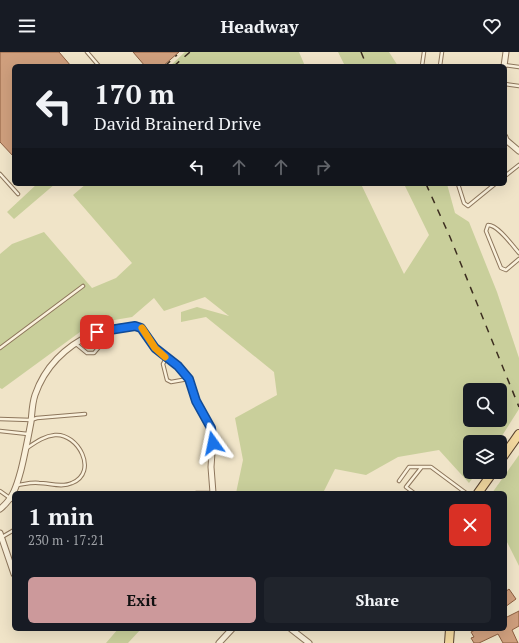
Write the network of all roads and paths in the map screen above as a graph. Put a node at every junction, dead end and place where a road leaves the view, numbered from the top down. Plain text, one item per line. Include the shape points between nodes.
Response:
1 (86, 52) edge
2 (424, 52) edge
3 (442, 52) edge
4 (506, 52) edge
5 (97, 64) edge
6 (422, 64) edge
7 (440, 64) edge
8 (504, 64) edge
9 (507, 65) edge
10 (519, 67) edge
11 (507, 84) edge
12 (519, 86) edge
13 (507, 141) edge
14 (519, 151) edge
15 (519, 165) edge
16 (0, 174) edge
17 (507, 174) edge
18 (459, 186) edge
19 (493, 186) edge
20 (18, 194) dead end
21 (519, 253) edge
22 (519, 259) edge
23 (83, 286) dead end
24 (107, 330) junction
25 (75, 343) junction
26 (0, 348) edge
27 (166, 358) junction
28 (189, 379) junction
29 (85, 414) dead end
30 (0, 419) edge
31 (31, 420) junction
32 (0, 431) edge
33 (29, 434) junction
34 (519, 434) edge
35 (27, 448) junction
36 (507, 451) edge
37 (422, 467) junction
38 (488, 479) edge
39 (399, 481) dead end
40 (17, 485) junction
41 (461, 489) joint
42 (0, 491) edge
43 (15, 491) edge
44 (213, 491) edge
45 (411, 491) edge
46 (464, 491) edge
47 (479, 491) edge
48 (12, 500) edge
49 (0, 509) edge
50 (12, 531) edge
51 (1, 535) edge
52 (12, 569) edge
53 (230, 631) edge
54 (294, 631) edge
55 (450, 631) edge
56 (219, 643) edge
57 (309, 643) edge
58 (449, 643) edge

1 - 5 lane
2 - 6 lane
3 - 7 lane
4 - 8 street
9 - 10 lane
11 - 12 lane
13 - 14 street
15 - 17 lane
16 - 20 lane
18 - 19 lane via 464,203 468,206
21 - 22 lane via 497,229 488,225 486,231 501,268 506,270
23 - 26 lane
24 - 25 street
24 - 25 lane via 105,340 92,354 87,354
24 - 27 street via 135,326 141,328 155,348
25 - 31 street via 58,357 44,376 35,396
27 - 28 street via 178,366
27 - 28 lane via 163,366 167,380 171,382
28 - 44 street via 196,401 213,433
29 - 31 lane
30 - 31 lane
31 - 33 street
32 - 33 lane
33 - 35 street
34 - 36 main road
35 - 40 street
35 - 40 lane via 48,436 63,436 72,440 82,452 84,470 79,479 69,484 39,482
37 - 39 lane via 409,467
37 - 41 lane via 431,467
37 - 45 lane via 406,487
38 - 47 main road
40 - 43 street
41 - 46 lane
42 - 48 lane
48 - 49 street
50 - 51 lane
51 - 52 street
53 - 56 street
54 - 57 street
55 - 58 main road

